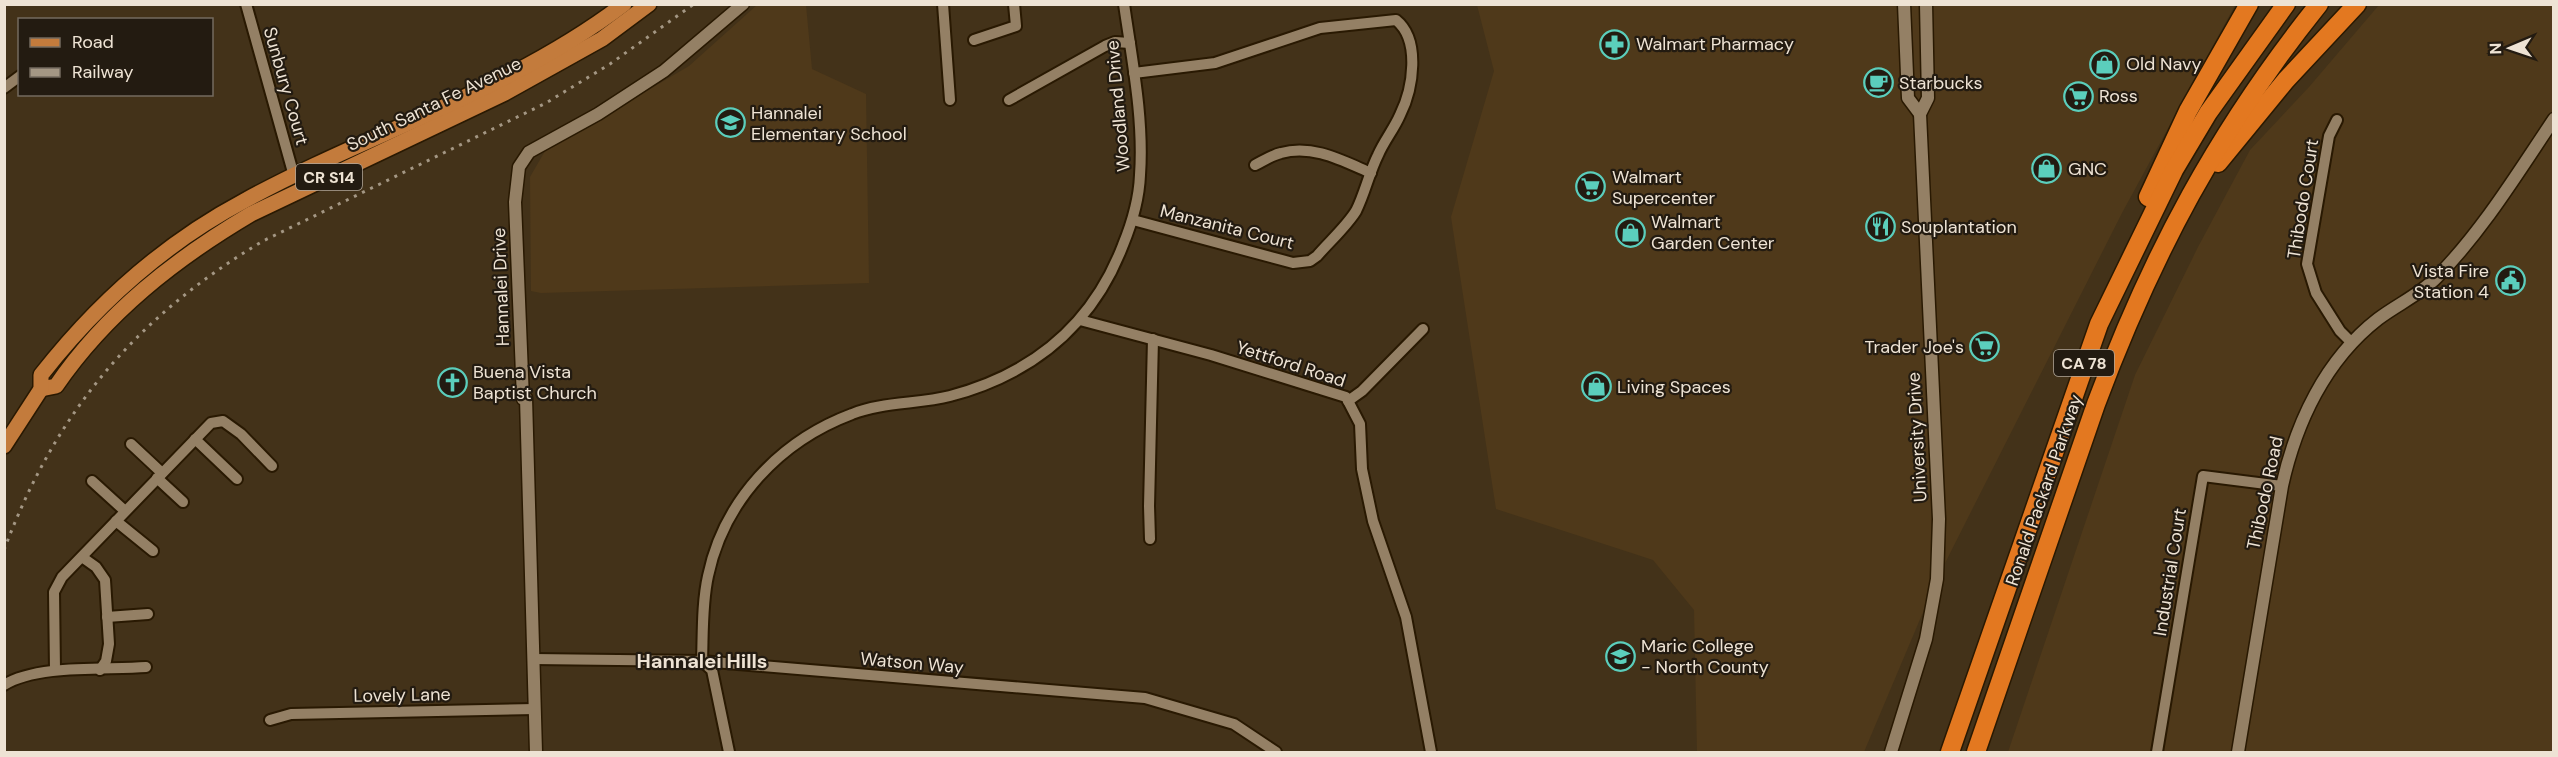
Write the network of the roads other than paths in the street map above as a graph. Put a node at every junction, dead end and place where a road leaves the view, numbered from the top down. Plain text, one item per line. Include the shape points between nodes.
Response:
1 (246, 4) edge
2 (624, 4) edge
3 (649, 4) edge
4 (743, 4) edge
5 (943, 4) edge
6 (1014, 4) edge
7 (1124, 4) edge
8 (1904, 4) edge
9 (1926, 4) edge
10 (2249, 4) edge
11 (2286, 4) edge
12 (2319, 4) edge
13 (2358, 4) edge
14 (974, 40) dead end
15 (1130, 43) junction
16 (1134, 73) junction
17 (18, 78) edge
18 (4, 88) edge
19 (950, 100) dead end
20 (1009, 100) dead end
21 (1920, 114) junction
22 (2553, 119) edge
23 (2337, 120) dead end
24 (1255, 165) dead end
25 (1371, 172) junction
26 (294, 176) junction
27 (2195, 184) junction
28 (1133, 220) junction
29 (2107, 306) junction
30 (1080, 320) junction
31 (1423, 329) dead end
32 (1153, 339) junction
33 (2352, 343) junction
34 (41, 389) junction
35 (1348, 401) junction
36 (195, 439) junction
37 (131, 444) dead end
38 (4, 446) edge
39 (272, 466) dead end
40 (159, 475) junction
41 (237, 479) dead end
42 (92, 481) dead end
43 (2282, 486) junction
44 (183, 502) dead end
45 (125, 511) junction
46 (116, 520) junction
47 (1150, 539) dead end
48 (153, 551) dead end
49 (82, 557) junction
50 (148, 614) dead end
51 (107, 617) junction
52 (533, 659) junction
53 (702, 661) junction
54 (146, 667) dead end
55 (55, 670) junction
56 (100, 670) junction
57 (5, 684) edge
58 (535, 709) junction
59 (270, 720) dead end
60 (536, 753) edge
61 (729, 753) edge
62 (1276, 753) edge
63 (1431, 753) edge
64 (1891, 753) edge
65 (1950, 753) edge
66 (1976, 753) edge
67 (2157, 753) edge
68 (2238, 753) edge

1 - 26 street, Sunbury Court
2 - 26 main road, South Santa Fe Avenue / CR S14 via 594,26 500,78
3 - 34 main road, South Santa Fe Avenue / CR S14 via 602,39 505,93 226,229 131,300 77,355 56,386
4 - 52 street, Hannalei Drive via 664,71 529,152 519,167 515,202 523,399 526,398
5 - 19 street
6 - 14 street via 1016,26
7 - 15 street, Woodland Drive
8 - 21 street, University Drive via 1908,98
9 - 21 street, University Drive via 1928,98
10 - 29 highway via 2188,111 2155,180
11 - 29 highway, Ronald Packard Parkway / CA 78 via 2220,95 2180,160
12 - 27 highway, Ronald Packard Parkway / CA 78 via 2262,78
13 - 27 highway via 2286,80 2222,159
15 - 16 street, Woodland Drive
15 - 20 street via 1105,45
16 - 25 street, Manzanita Court via 1215,63 1320,28 1396,20 1409,37 1410,84 1401,113
16 - 28 street, Woodland Drive via 1140,177
17 - 18 street
21 - 64 street, University Drive via 1939,519 1937,579 1926,639
22 - 33 street, Thibodo Road via 2490,214 2436,279 2377,320
23 - 33 street, Thibodo Court via 2329,136 2307,264 2316,293
24 - 25 street via 1281,153 1308,150
25 - 28 street, Manzanita Court via 1355,212 1310,261 1293,263
26 - 34 main road, South Santa Fe Avenue / CR S14 via 218,216 126,284 61,350 41,375
27 - 66 highway, Ronald Packard Parkway / CA 78 via 2150,270 2117,346
28 - 30 street, Woodland Drive via 1111,276
29 - 65 highway, Ronald Packard Parkway / CA 78 via 2077,381
30 - 32 street, Yettford Road
30 - 53 street, Woodland Drive via 1038,357 1000,378 949,396 851,414 805,437 768,466 745,491 720,537 708,575
31 - 35 street
32 - 35 street, Yettford Road via 1321,388 1346,396
32 - 47 street
33 - 43 street, Thibodo Road via 2324,379 2305,413 2290,449
34 - 38 main road, South Santa Fe Avenue / CR S14
35 - 63 street, Yettford Road via 1360,424 1362,469 1373,521 1406,617
36 - 39 street via 211,423 223,421
36 - 40 street
36 - 41 street
37 - 40 street
40 - 44 street
40 - 45 street
42 - 45 street
43 - 67 street, Industrial Court via 2203,476
43 - 68 street, Thibodo Road
45 - 46 street
46 - 48 street
46 - 49 street
49 - 51 street via 105,580
49 - 55 street via 62,577 54,592
50 - 51 street
51 - 56 street via 109,644
52 - 53 street, Watson Way
52 - 58 street, Hannalei Drive
53 - 61 street via 712,670
53 - 62 street, Watson Way via 1145,698 1234,724
54 - 56 street
55 - 56 street
55 - 57 street via 29,674
58 - 59 street, Lovely Lane via 291,714
58 - 60 street, Hannalei Drive

